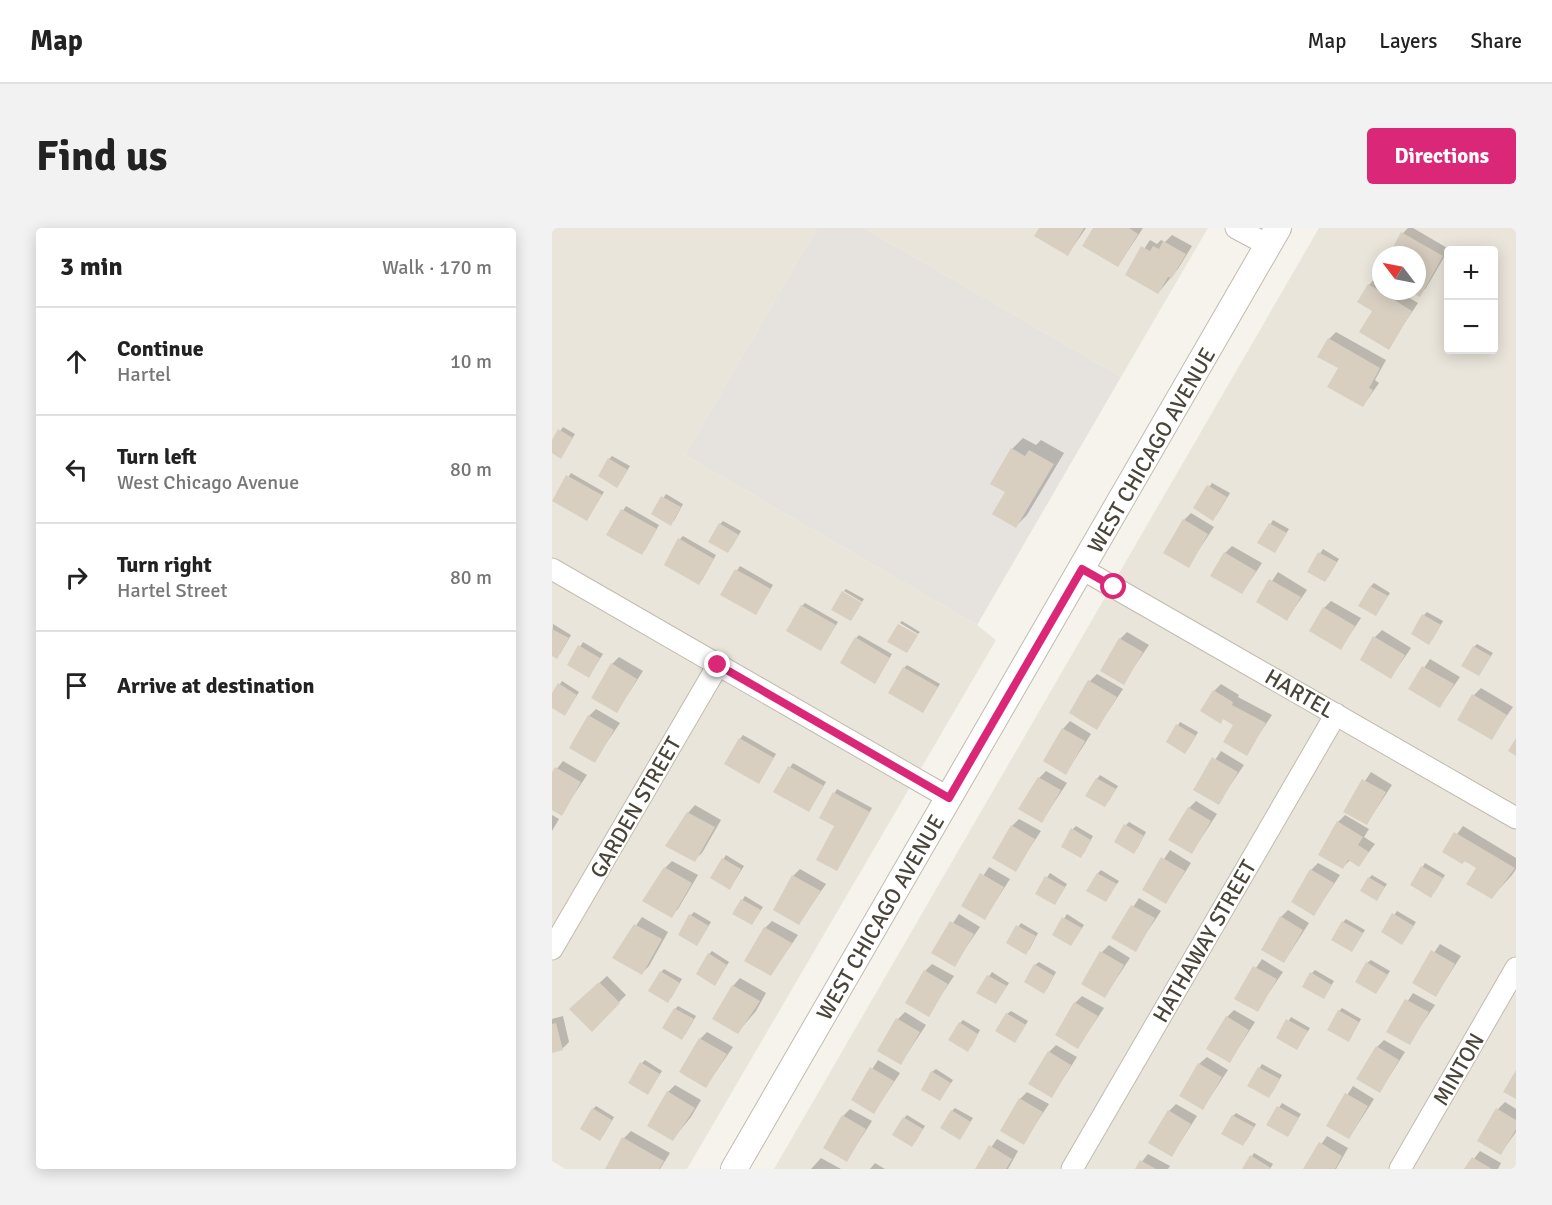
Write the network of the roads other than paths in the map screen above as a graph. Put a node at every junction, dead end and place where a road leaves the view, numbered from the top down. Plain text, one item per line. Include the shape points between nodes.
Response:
1 (1236, 228) edge
2 (1273, 237) edge
3 (552, 569) edge
4 (1082, 569) junction
5 (718, 665) junction
6 (1336, 714) junction
7 (949, 798) junction
8 (1516, 818) edge
9 (552, 949) edge
10 (1516, 968) edge
11 (734, 1169) edge
12 (1072, 1169) edge
13 (1400, 1169) edge

1 - 2 street
2 - 4 street, WEST CHICAGO AVENUE
3 - 5 street
4 - 6 street, HARTEL
4 - 7 street, WEST CHICAGO AVENUE
5 - 7 street
5 - 9 street, GARDEN STREET
6 - 8 street, HARTEL
6 - 12 street, HATHAWAY STREET
7 - 11 street, WEST CHICAGO AVENUE
10 - 13 street, MINTON

